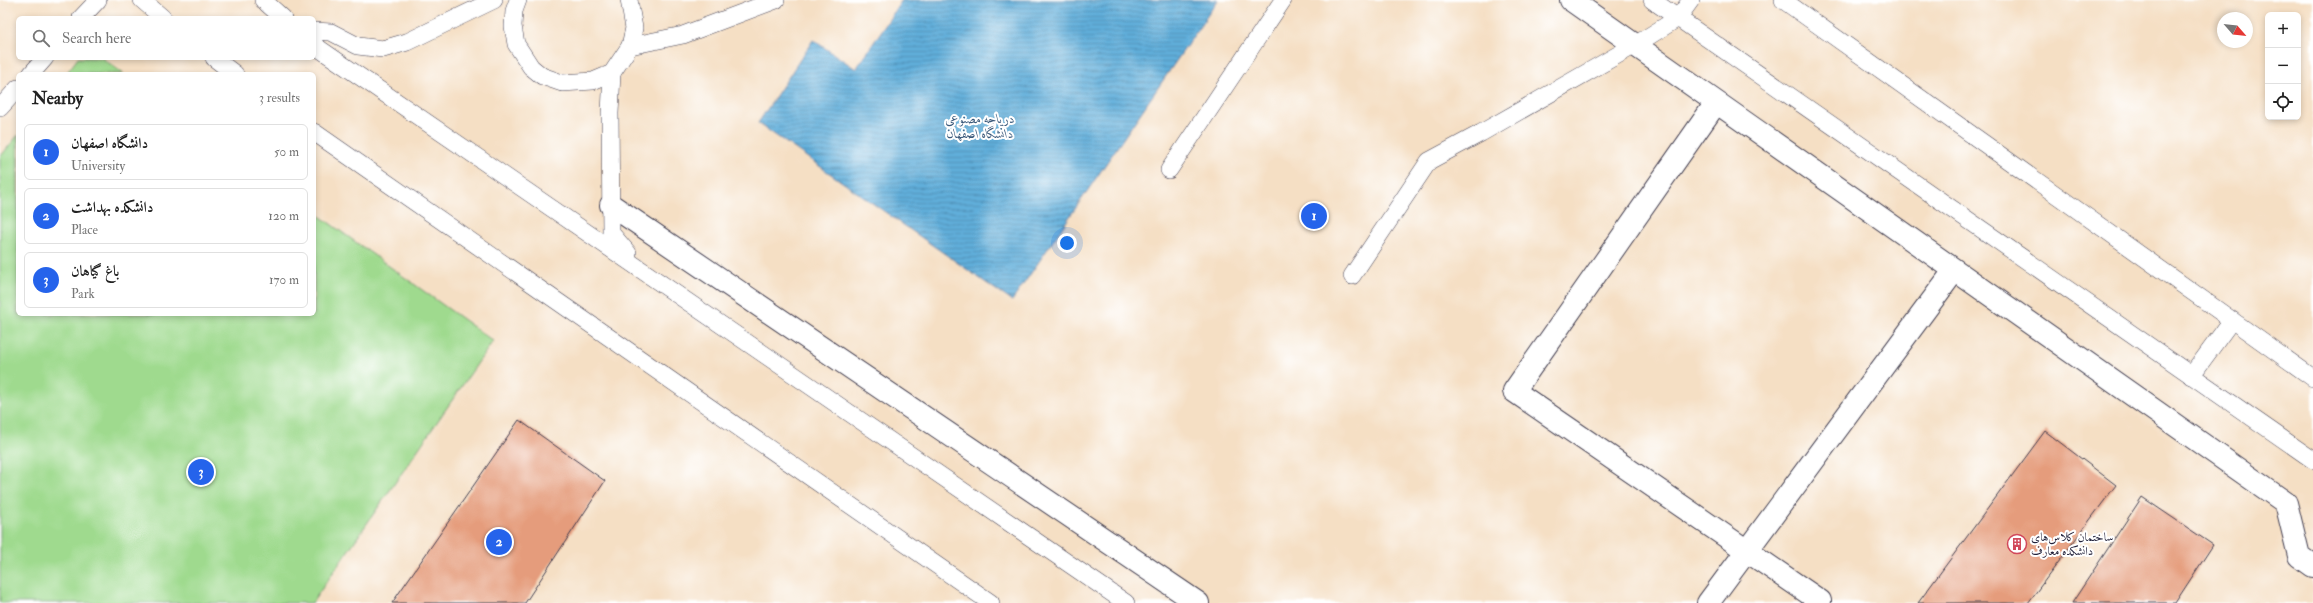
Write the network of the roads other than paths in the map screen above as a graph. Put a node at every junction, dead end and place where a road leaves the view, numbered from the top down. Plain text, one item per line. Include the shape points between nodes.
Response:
1 (98, 0) edge
2 (142, 0) edge
3 (263, 0) edge
4 (494, 0) edge
5 (518, 0) edge
6 (629, 0) edge
7 (776, 0) edge
8 (1283, 0) edge
9 (1571, 0) edge
10 (1652, 0) edge
11 (1691, 0) edge
12 (1783, 0) edge
13 (83, 16) edge
14 (161, 16) edge
15 (281, 16) edge
16 (1678, 18) junction
17 (316, 31) edge
18 (1635, 45) junction
19 (316, 46) edge
20 (630, 46) junction
21 (43, 60) edge
22 (217, 60) edge
23 (33, 72) edge
24 (232, 72) edge
25 (612, 73) junction
26 (16, 90) edge
27 (1716, 103) junction
28 (0, 108) edge
29 (316, 133) edge
30 (1169, 170) dead end
31 (611, 205) junction
32 (1954, 271) junction
33 (645, 273) junction
34 (1352, 276) dead end
35 (2232, 320) junction
36 (2191, 376) junction
37 (2313, 378) edge
38 (2313, 460) edge
39 (1746, 551) junction
40 (2313, 566) edge
41 (1820, 601) dead end
42 (991, 603) edge
43 (1126, 603) edge
44 (1198, 603) edge
45 (1708, 603) edge

1 - 13 lane
2 - 14 lane
3 - 15 lane
4 - 17 lane via 407,42 383,49 358,46 331,32
5 - 25 lane via 513,26 516,44 531,67 542,76 562,83 593,81
6 - 20 lane via 634,28
7 - 20 lane via 683,35
8 - 30 lane
9 - 18 street
10 - 16 lane
11 - 16 lane
12 - 35 lane
16 - 18 lane
16 - 36 lane
18 - 27 street
18 - 34 lane via 1429,161
19 - 33 lane
20 - 25 lane
21 - 23 lane
22 - 24 lane
25 - 31 lane
26 - 28 lane
27 - 32 street
27 - 39 street via 1514,391
29 - 42 lane
31 - 33 lane via 611,233
31 - 44 street
32 - 39 street
32 - 40 street via 2286,503 2299,556
33 - 43 lane
35 - 36 lane
35 - 37 lane
36 - 38 lane
39 - 41 street
39 - 45 street

